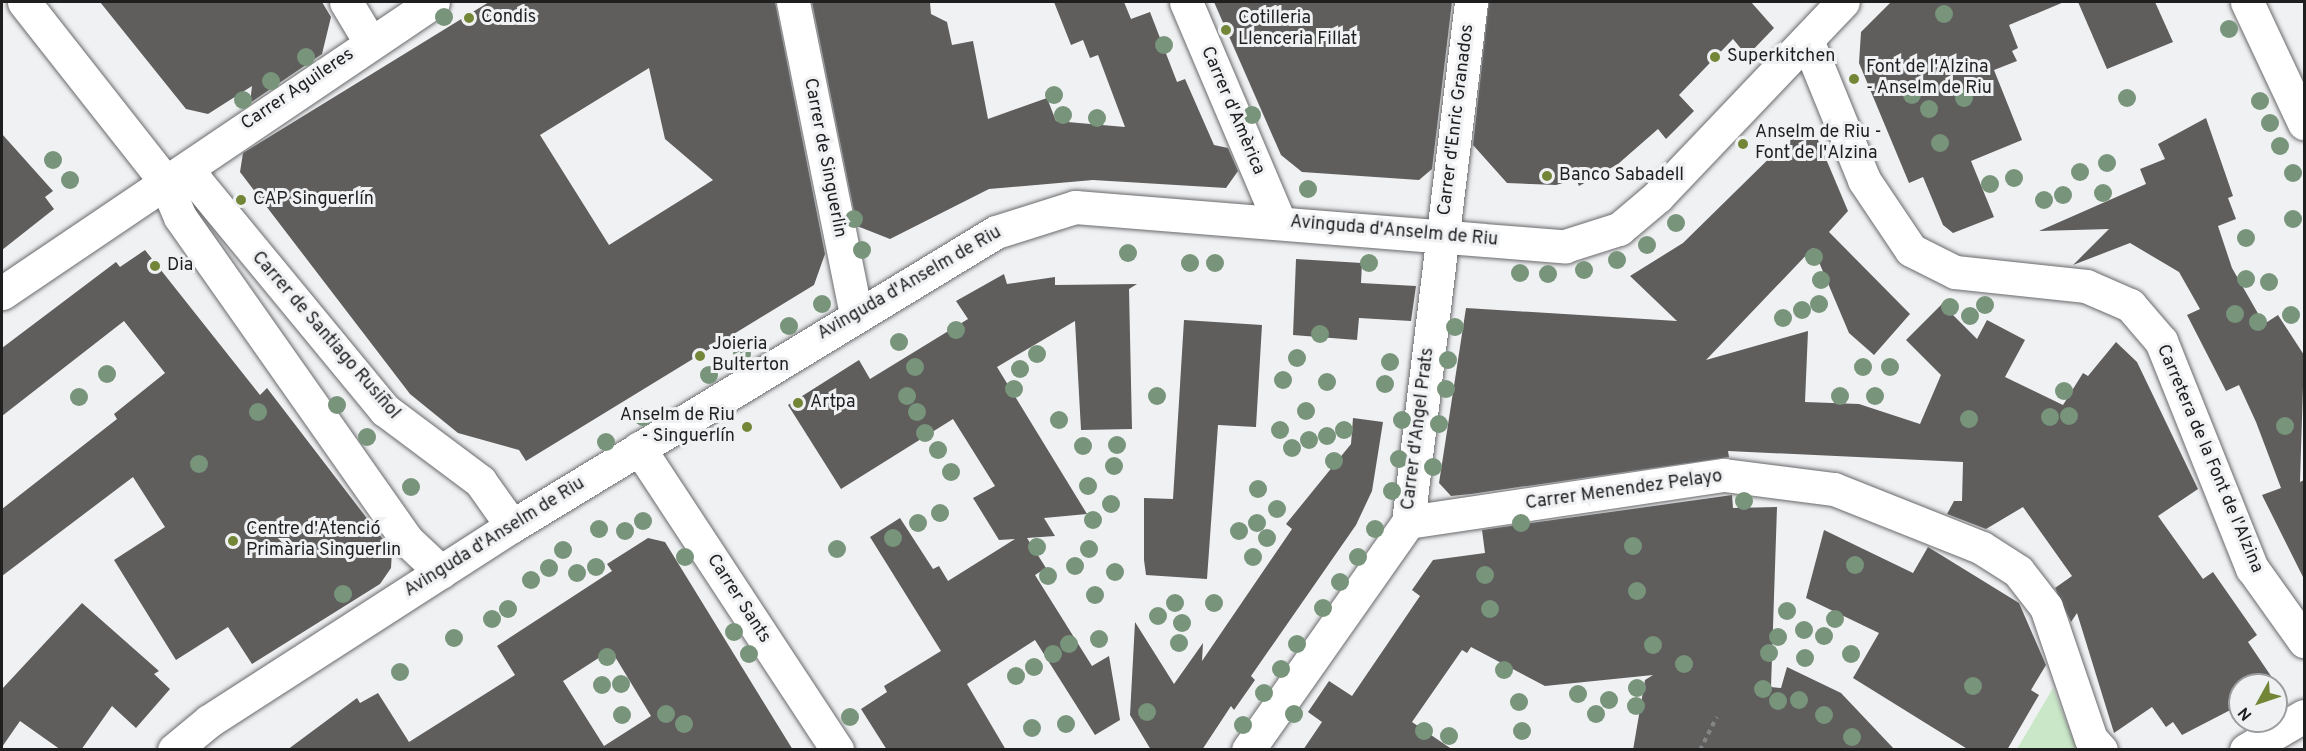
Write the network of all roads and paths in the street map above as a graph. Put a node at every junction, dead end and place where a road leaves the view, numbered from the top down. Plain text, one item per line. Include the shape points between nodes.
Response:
1 (24, 2) edge
2 (346, 2) edge
3 (433, 2) edge
4 (793, 2) edge
5 (1186, 2) edge
6 (1471, 2) edge
7 (1843, 2) edge
8 (2247, 2) edge
9 (1808, 40) junction
10 (370, 42) junction
11 (2304, 123) edge
12 (164, 180) junction
13 (1279, 221) junction
14 (1443, 238) junction
15 (2, 293) edge
16 (856, 314) junction
17 (639, 448) junction
18 (1408, 522) junction
19 (512, 526) junction
20 (441, 572) junction
21 (2304, 641) edge
22 (2304, 716) edge
23 (1717, 717) dead end
24 (174, 750) edge
25 (837, 750) edge
26 (1248, 750) edge
27 (1700, 750) edge
28 (2101, 750) edge
29 (2246, 750) edge

1 - 12 street
2 - 10 street
3 - 10 street, Carrer Aguileres
4 - 16 street, Carrer de Singuerlin
5 - 13 street, Carrer d'Amèrica
6 - 14 street, Carrer d'Enric Granados
7 - 9 street, Avinguda d'Anselm de Riu
8 - 11 street
9 - 14 street, Avinguda d'Anselm de Riu via 1658,196 1618,229 1565,246
9 - 21 street, Carretera de la Font de l'Alzina via 1864,180 1911,250 1955,272 2086,286 2130,305 2161,341 2252,568
10 - 12 street, Carrer Aguileres
12 - 15 street, Carrer Aguileres
12 - 19 street, Carrer de Santiago Rusiñol via 197,182 385,410 480,481
12 - 20 street via 174,208 387,513
13 - 14 street, Avinguda d'Anselm de Riu
13 - 16 street, Avinguda d'Anselm de Riu via 1075,207 996,232
14 - 18 street, Carrer d'Angel Prats
16 - 17 street, Avinguda d'Anselm de Riu
17 - 19 street, Avinguda d'Anselm de Riu
17 - 25 street, Carrer Sants
18 - 26 street, Carrer d'Angel Prats
18 - 28 street, Carrer Menendez Pelayo via 1724,475 1834,489 1982,548 2018,571 2046,608 2091,739
19 - 20 street, Avinguda d'Anselm de Riu
20 - 24 street, Avinguda d'Anselm de Riu via 209,721
22 - 29 street
23 - 27 path

